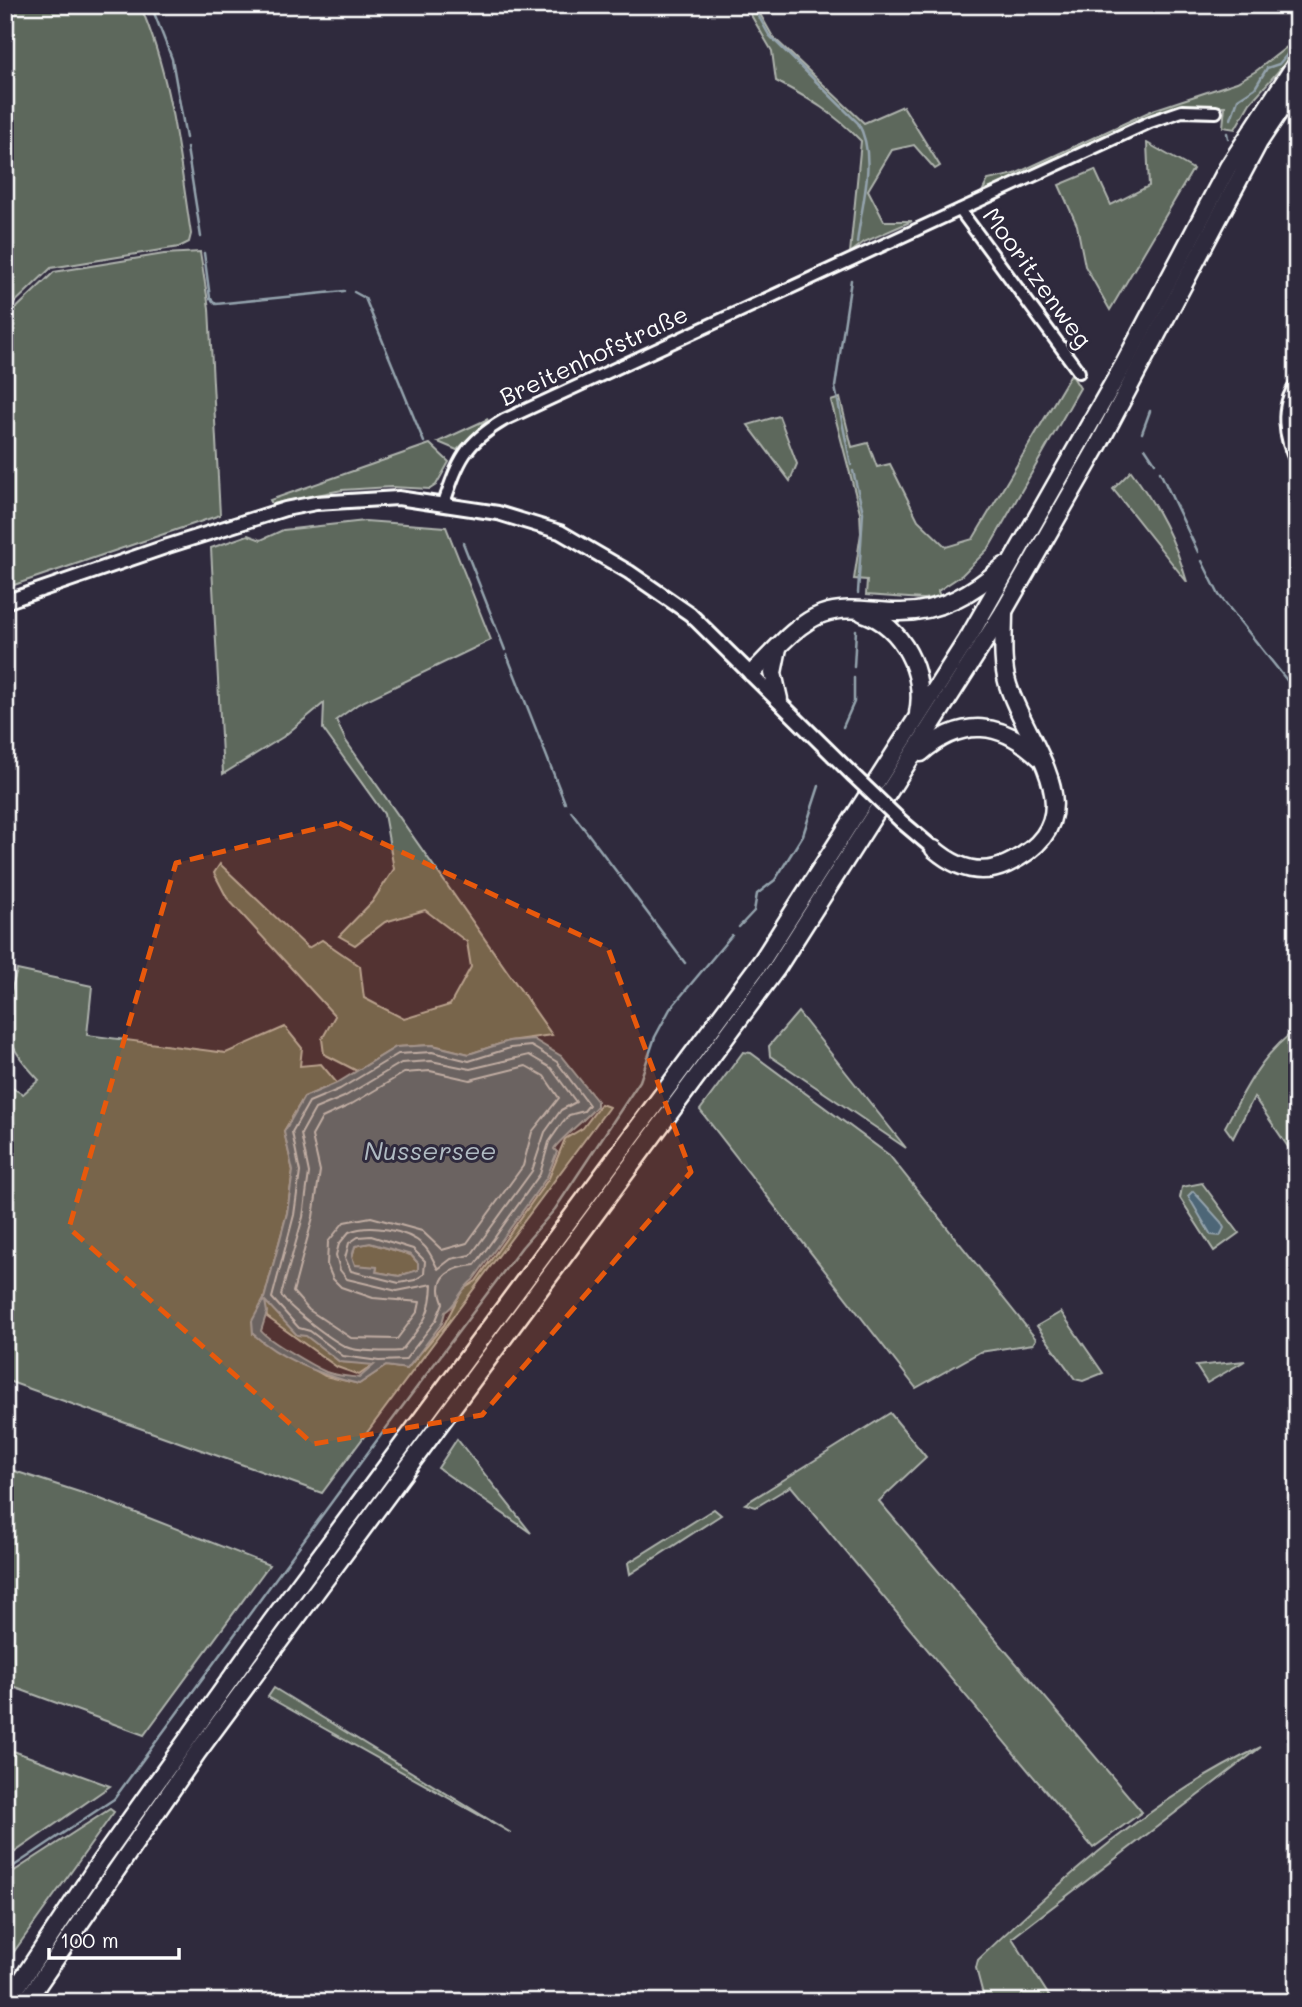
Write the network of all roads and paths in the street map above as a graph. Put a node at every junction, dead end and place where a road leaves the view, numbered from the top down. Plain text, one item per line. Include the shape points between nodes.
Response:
1 (1297, 62) edge
2 (1297, 85) edge
3 (1216, 113) dead end
4 (960, 210) junction
5 (1079, 372) dead end
6 (1297, 383) edge
7 (1297, 463) edge
8 (443, 503) junction
9 (1017, 555) junction
10 (5, 602) edge
11 (854, 610) junction
12 (1004, 611) junction
13 (778, 648) junction
14 (752, 673) junction
15 (779, 698) junction
16 (917, 719) junction
17 (1047, 765) junction
18 (903, 773) junction
19 (934, 849) joint
20 (7, 2002) edge
21 (26, 2002) edge

1 - 9 highway via 1228,167
2 - 12 highway via 1259,142 1098,446
3 - 4 street, Breitenhofstraße via 1182,111 1158,119
4 - 5 street, Mooritzenweg
4 - 8 street, Breitenhofstraße via 486,430 459,459
6 - 7 street via 1286,406 1285,425
8 - 10 main road via 350,499 285,509
8 - 14 main road via 561,532 690,614
9 - 11 highway via 961,598 929,609 901,613
9 - 16 highway
11 - 13 highway via 824,613
11 - 16 highway via 871,615 893,632 912,658 919,682
12 - 17 highway via 1007,681 1014,704
12 - 18 highway
13 - 14 highway
13 - 15 highway via 773,673
14 - 15 main road
15 - 19 main road, bridge via 853,775
16 - 20 highway via 763,959 271,1622 99,1863
17 - 18 highway via 1010,735 983,727 942,736
17 - 19 highway via 1055,793 1053,815 1030,849 999,868 983,870 957,865
18 - 21 highway via 777,968 197,1753

